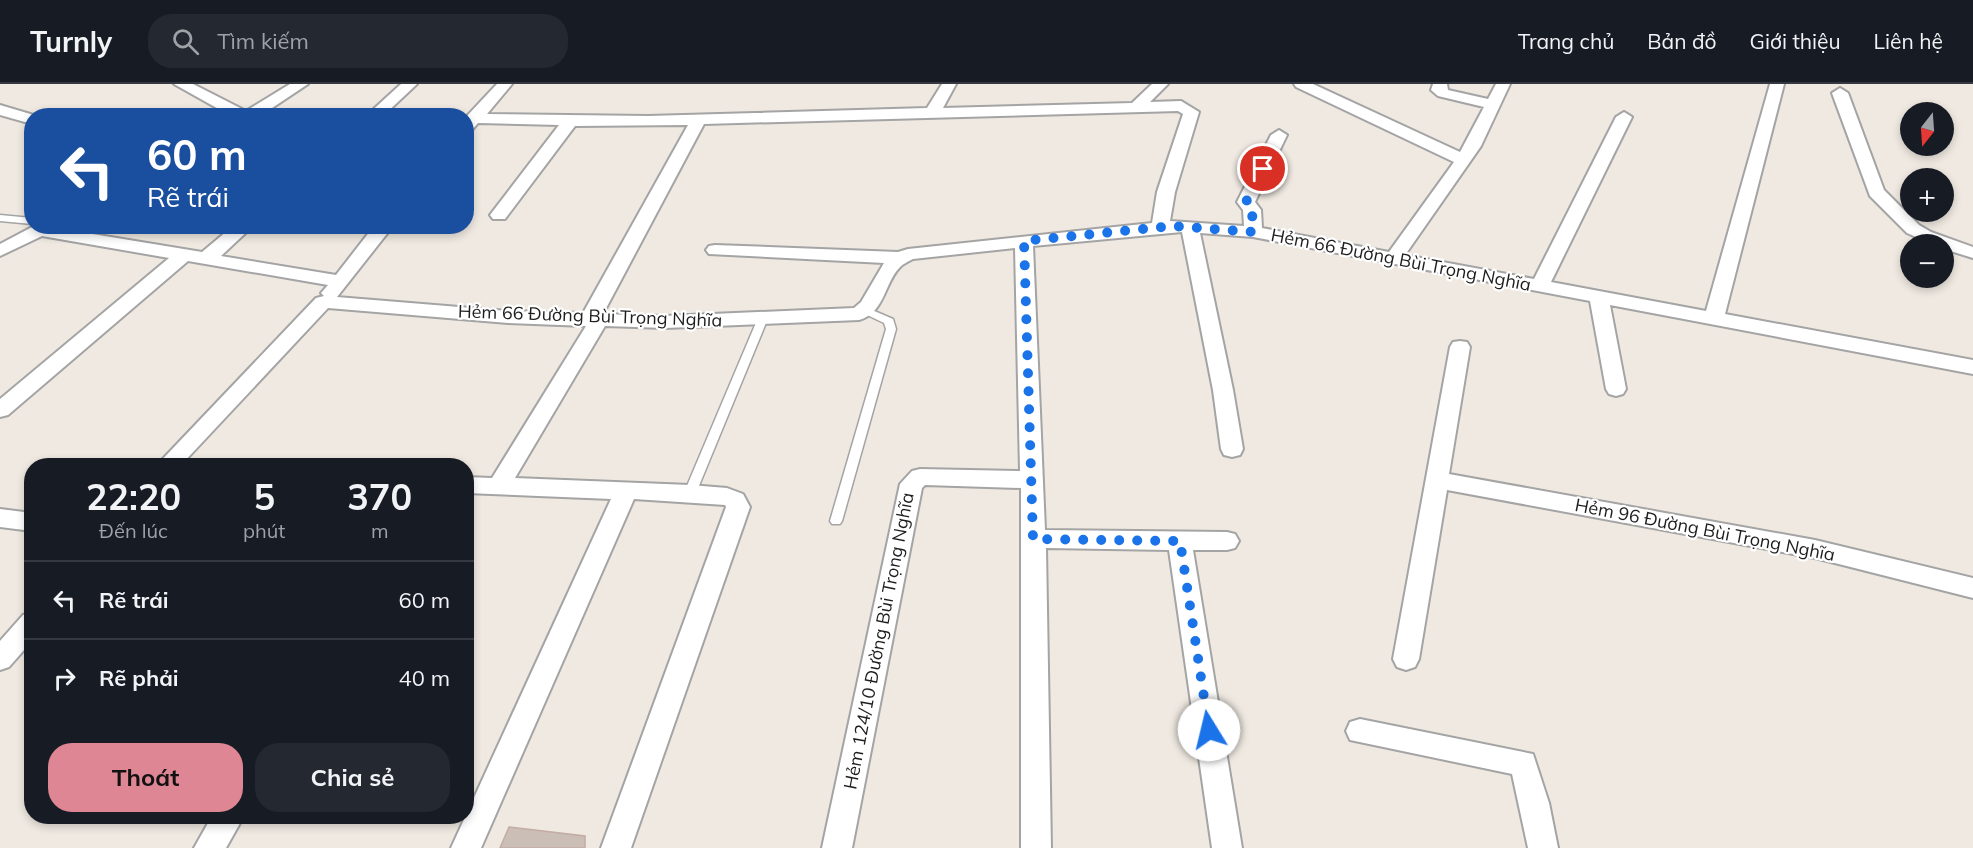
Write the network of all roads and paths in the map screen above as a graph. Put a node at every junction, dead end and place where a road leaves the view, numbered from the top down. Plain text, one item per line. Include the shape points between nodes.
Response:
1 (181, 84) edge
2 (301, 84) edge
3 (410, 84) edge
4 (505, 84) edge
5 (949, 84) edge
6 (1161, 84) edge
7 (1301, 84) edge
8 (1440, 84) edge
9 (1503, 84) edge
10 (1777, 84) edge
11 (1840, 93) dead end
12 (1494, 105) junction
13 (1137, 106) junction
14 (230, 108) edge
15 (260, 108) edge
16 (382, 108) edge
17 (0, 110) edge
18 (933, 112) junction
19 (24, 117) edge
20 (1624, 117) dead end
21 (474, 120) edge
22 (698, 120) junction
23 (570, 121) junction
24 (474, 123) edge
25 (1279, 135) dead end
26 (1463, 160) junction
27 (499, 215) dead end
28 (0, 218) edge
29 (24, 223) edge
30 (1160, 227) junction
31 (1190, 227) junction
32 (1253, 232) junction
33 (28, 234) edge
34 (80, 234) edge
35 (235, 234) edge
36 (377, 234) edge
37 (1024, 241) junction
38 (715, 250) dead end
39 (0, 251) edge
40 (1973, 253) edge
41 (184, 255) junction
42 (207, 258) junction
43 (901, 258) junction
44 (1394, 258) junction
45 (339, 280) junction
46 (1540, 286) junction
47 (1599, 297) junction
48 (323, 302) junction
49 (865, 310) junction
50 (763, 318) junction
51 (1714, 318) junction
52 (595, 319) junction
53 (1460, 347) dead end
54 (1973, 367) edge
55 (1616, 389) dead end
56 (0, 410) edge
57 (1232, 449) dead end
58 (175, 458) edge
59 (1031, 480) junction
60 (1436, 480) junction
61 (474, 484) edge
62 (500, 486) junction
63 (626, 492) junction
64 (690, 493) junction
65 (0, 518) edge
66 (24, 521) edge
67 (836, 521) dead end
68 (1033, 539) junction
69 (1180, 541) junction
70 (1227, 541) dead end
71 (1973, 588) edge
72 (24, 631) edge
73 (0, 659) edge
74 (1406, 660) dead end
75 (1360, 731) dead end
76 (224, 824) edge
77 (209, 848) edge
78 (466, 848) edge
79 (616, 848) edge
80 (837, 848) edge
81 (1036, 848) edge
82 (1227, 848) edge
83 (1543, 848) edge

1 - 14 street
2 - 15 street
3 - 16 street
4 - 21 street
5 - 18 street
6 - 13 street
7 - 26 street
8 - 12 street via 1443,93
9 - 12 street
10 - 51 street
11 - 40 street via 1876,192 1913,229
12 - 26 street
13 - 18 street
13 - 30 street via 1181,106 1191,112 1166,192
17 - 19 street
18 - 22 street
20 - 46 street
22 - 23 street
22 - 52 street
23 - 24 street
23 - 27 street
25 - 32 street via 1246,202 1252,210
26 - 44 street
28 - 29 lane
30 - 31 street, Hẻm 66 Đường Bùi Trọng Nghĩa
30 - 37 street, Hẻm 66 Đường Bùi Trọng Nghĩa
31 - 32 street, Hẻm 66 Đường Bùi Trọng Nghĩa
31 - 57 street
32 - 44 street, Hẻm 66 Đường Bùi Trọng Nghĩa
33 - 39 street
34 - 41 street
35 - 42 street
36 - 45 street
37 - 43 street, Hẻm 66 Đường Bùi Trọng Nghĩa via 917,251
37 - 59 street
38 - 43 street, Hẻm 66 Đường Bùi Trọng Nghĩa
41 - 42 street
41 - 56 street
42 - 45 street
43 - 49 street via 892,264
44 - 46 street, Hẻm 66 Đường Bùi Trọng Nghĩa
45 - 48 street
46 - 47 street, Hẻm 66 Đường Bùi Trọng Nghĩa
47 - 51 street, Hẻm 66 Đường Bùi Trọng Nghĩa
47 - 55 street
48 - 52 street, Hẻm 66 Đường Bùi Trọng Nghĩa
48 - 58 street
49 - 50 street, Hẻm 66 Đường Bùi Trọng Nghĩa via 859,314
49 - 67 lane via 889,321 891,329
50 - 52 street, Hẻm 66 Đường Bùi Trọng Nghĩa via 665,322
50 - 64 lane
51 - 54 street, Hẻm 66 Đường Bùi Trọng Nghĩa
52 - 62 street
53 - 60 street
59 - 68 street
59 - 80 street, Hẻm 124/10 Đường Bùi Trọng Nghĩa via 920,477 911,484
60 - 71 street, Hẻm 96 Đường Bùi Trọng Nghĩa via 1815,549
60 - 74 street
61 - 62 street
62 - 63 street
63 - 64 street
63 - 78 street
64 - 79 street via 727,497 738,507
65 - 66 street
68 - 69 street
68 - 81 street
69 - 70 street
69 - 82 street
72 - 73 street
75 - 83 street via 1523,763
76 - 77 street

